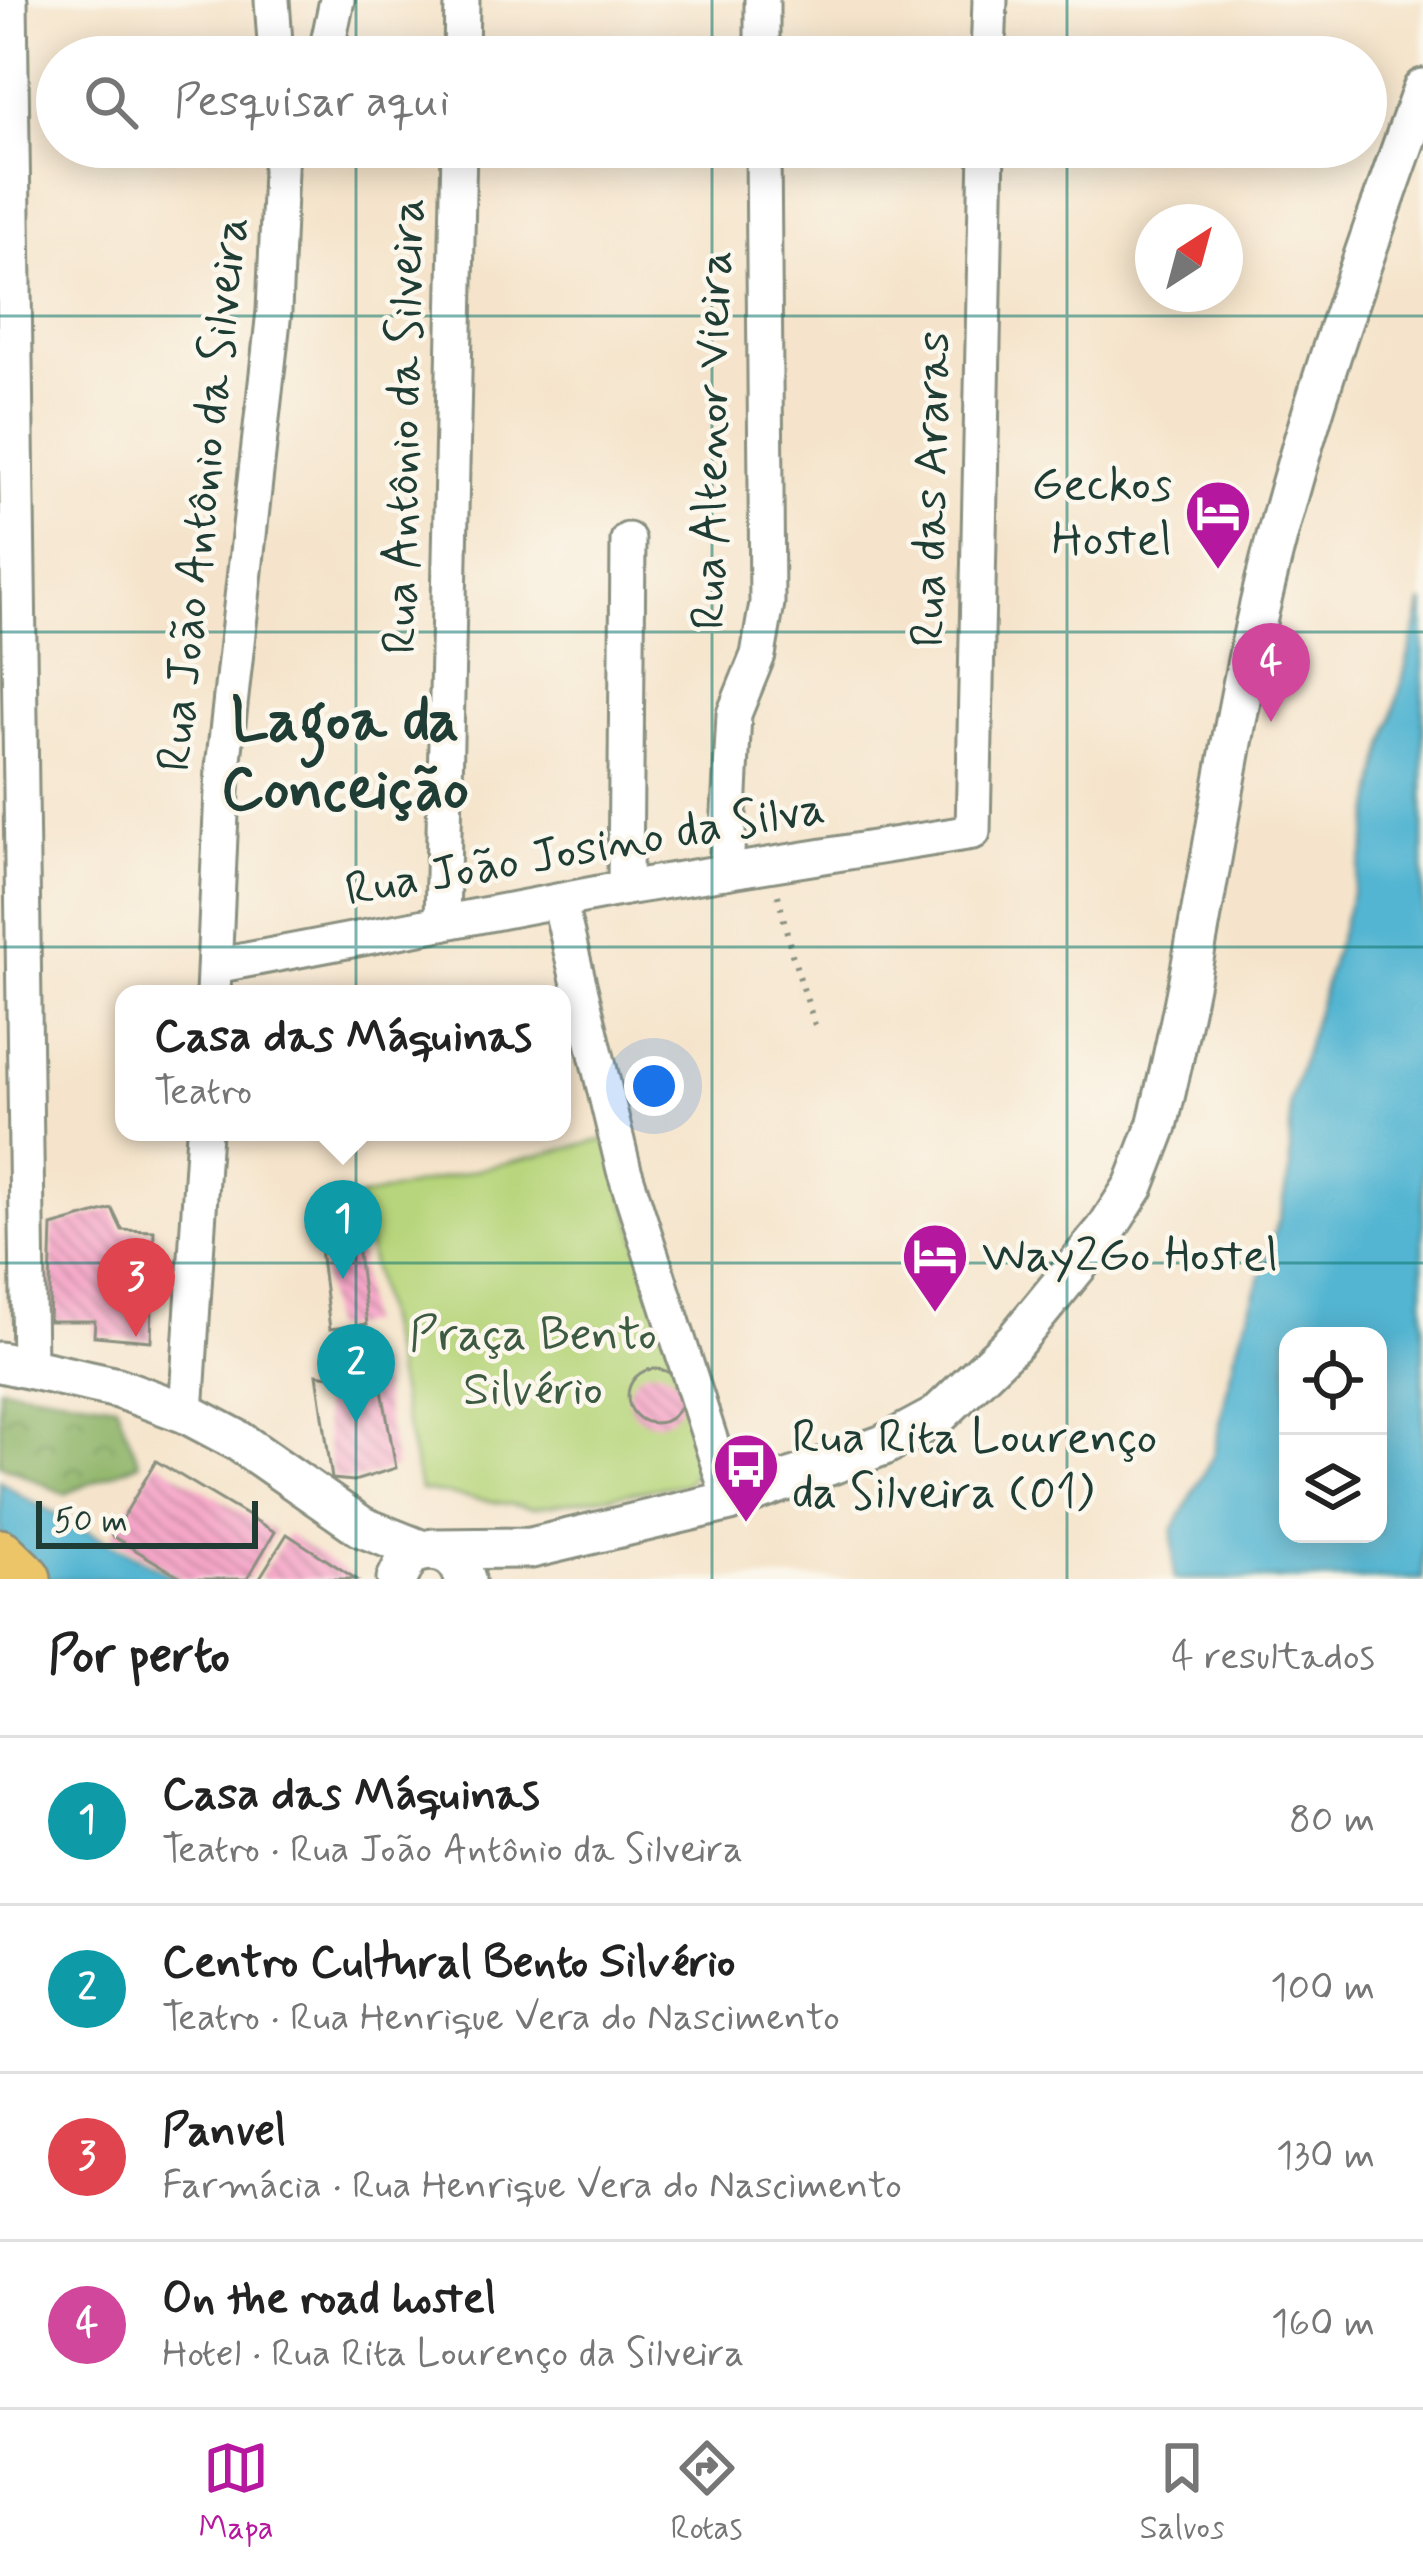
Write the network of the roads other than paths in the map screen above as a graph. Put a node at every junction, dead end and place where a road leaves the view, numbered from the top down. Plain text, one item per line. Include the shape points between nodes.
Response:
1 (10, 0) edge
2 (272, 0) edge
3 (337, 0) edge
4 (462, 0) edge
5 (762, 0) edge
6 (990, 0) edge
7 (275, 36) edge
8 (329, 36) edge
9 (461, 36) edge
10 (762, 36) edge
11 (989, 36) edge
12 (1423, 89) edge
13 (280, 168) edge
14 (459, 168) edge
15 (763, 168) edge
16 (987, 168) edge
17 (628, 540) dead end
18 (973, 832) joint
19 (726, 872) junction
20 (625, 888) junction
21 (559, 901) junction
22 (442, 923) junction
23 (214, 980) edge
24 (203, 1141) edge
25 (14, 1364) edge
26 (186, 1413) junction
27 (730, 1501) junction
28 (531, 1548) junction
29 (0, 1555) edge
30 (411, 1564) edge
31 (25, 1579) edge
32 (465, 1579) edge
33 (490, 1579) edge

1 - 25 street
2 - 7 street
3 - 8 street
4 - 9 street
5 - 10 street
6 - 11 street
12 - 27 street via 1284,513 1230,747 1172,1070 1134,1186 1060,1289 936,1417 884,1445
13 - 23 street, Rua João Antônio da Silveira via 274,311 223,768
14 - 22 street, Rua Antônio da Silveira
15 - 19 street, Rua Altenor Vieira via 767,603 758,655 734,714
16 - 18 street, Rua das Araras
17 - 20 street
18 - 19 street, Rua João Josino da Silva
19 - 20 street, Rua João Josino da Silva
20 - 21 street, Rua João Josino da Silva
21 - 22 street, Rua João Josino da Silva
21 - 27 street via 624,1170
22 - 23 street, Rua João Josino da Silva
24 - 26 street
25 - 26 street
26 - 30 street via 237,1440
27 - 28 street
28 - 30 street
28 - 33 street
29 - 31 main road
30 - 32 street via 450,1554

